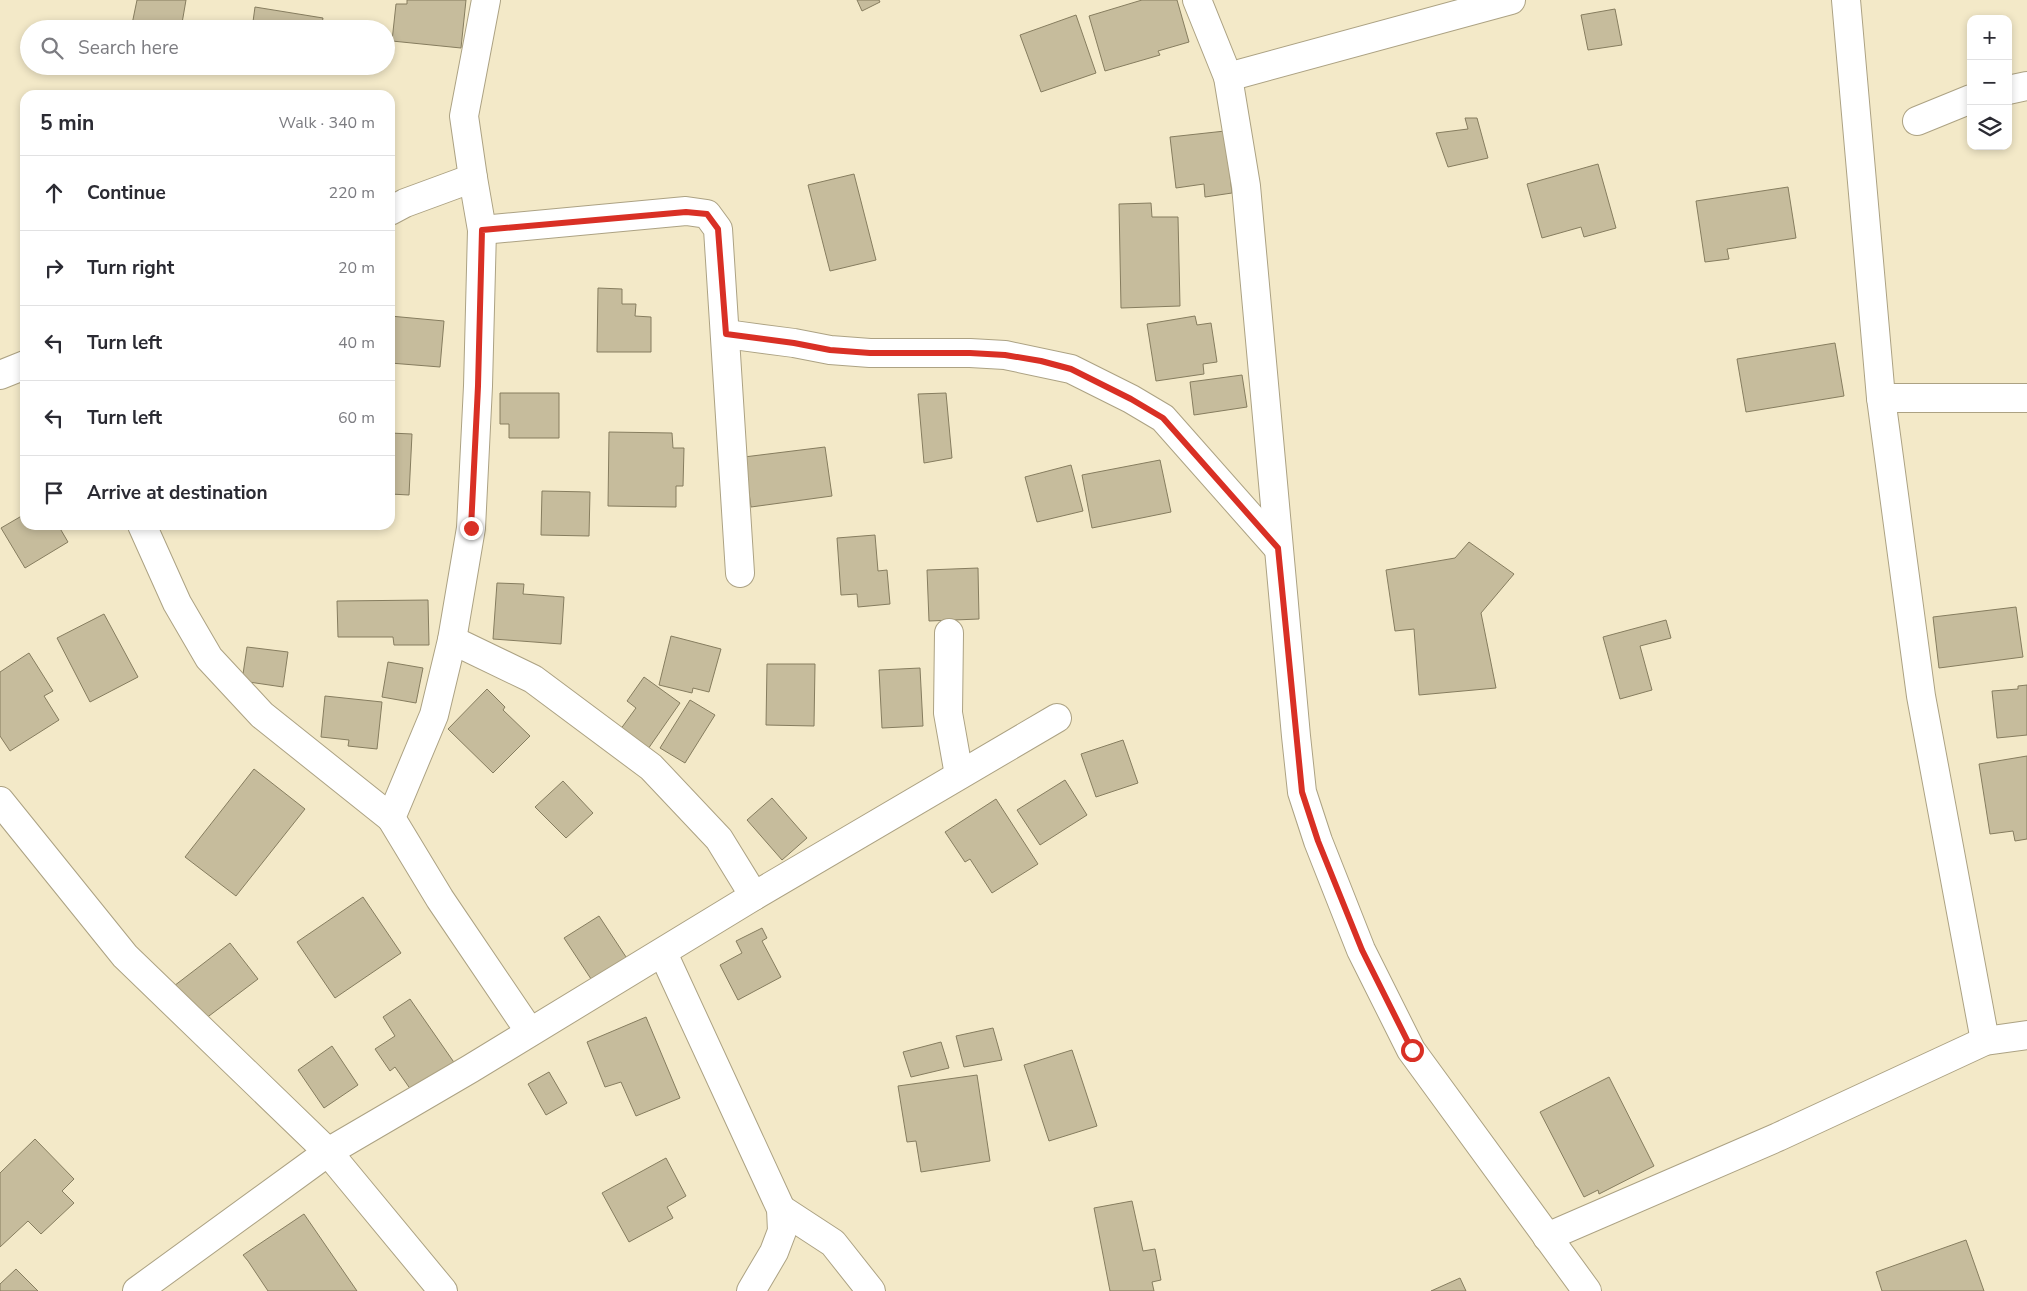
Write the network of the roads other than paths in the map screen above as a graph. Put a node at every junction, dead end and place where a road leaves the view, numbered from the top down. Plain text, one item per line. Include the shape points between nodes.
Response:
1 (486, 0) edge
2 (1197, 0) edge
3 (1511, 0) edge
4 (1846, 0) edge
5 (1228, 77) junction
6 (2027, 86) edge
7 (2012, 89) edge
8 (1967, 101) edge
9 (1917, 121) dead end
10 (472, 178) junction
11 (395, 208) edge
12 (482, 230) junction
13 (726, 334) junction
14 (20, 367) edge
15 (0, 375) edge
16 (1881, 398) junction
17 (2027, 398) edge
18 (144, 530) edge
19 (1278, 548) junction
20 (740, 573) dead end
21 (949, 633) dead end
22 (452, 640) junction
23 (1057, 718) dead end
24 (960, 776) junction
25 (0, 801) edge
26 (391, 818) junction
27 (754, 896) junction
28 (663, 953) junction
29 (530, 1032) junction
30 (2027, 1035) edge
31 (1985, 1040) junction
32 (328, 1152) junction
33 (780, 1209) junction
34 (1547, 1237) junction
35 (137, 1291) edge
36 (443, 1291) edge
37 (751, 1291) edge
38 (871, 1291) edge
39 (1587, 1291) edge

1 - 10 street via 464,116
2 - 5 street
3 - 5 street
4 - 16 street
5 - 19 street via 1246,186
6 - 7 street
8 - 9 street
10 - 11 street
10 - 12 street
12 - 13 street via 686,212 707,214 718,229
12 - 22 street via 471,528
13 - 19 street via 830,350 1005,355 1071,369 1163,418
13 - 20 street
14 - 15 street
16 - 17 street
16 - 31 street via 1921,696
18 - 26 street via 177,603 209,658 262,715
19 - 34 street via 1302,792 1318,841 1362,950 1412,1050
21 - 24 street via 948,713
22 - 26 street via 434,715
22 - 27 street via 533,679 651,767 719,839
23 - 24 street
24 - 27 street
25 - 32 street via 125,956
26 - 29 street via 440,899
27 - 28 street
28 - 29 street
28 - 33 street
29 - 32 street
30 - 31 street
31 - 34 street via 1778,1137
32 - 35 street
32 - 36 street
33 - 37 street via 782,1231 774,1252
33 - 38 street via 833,1243
34 - 39 street

